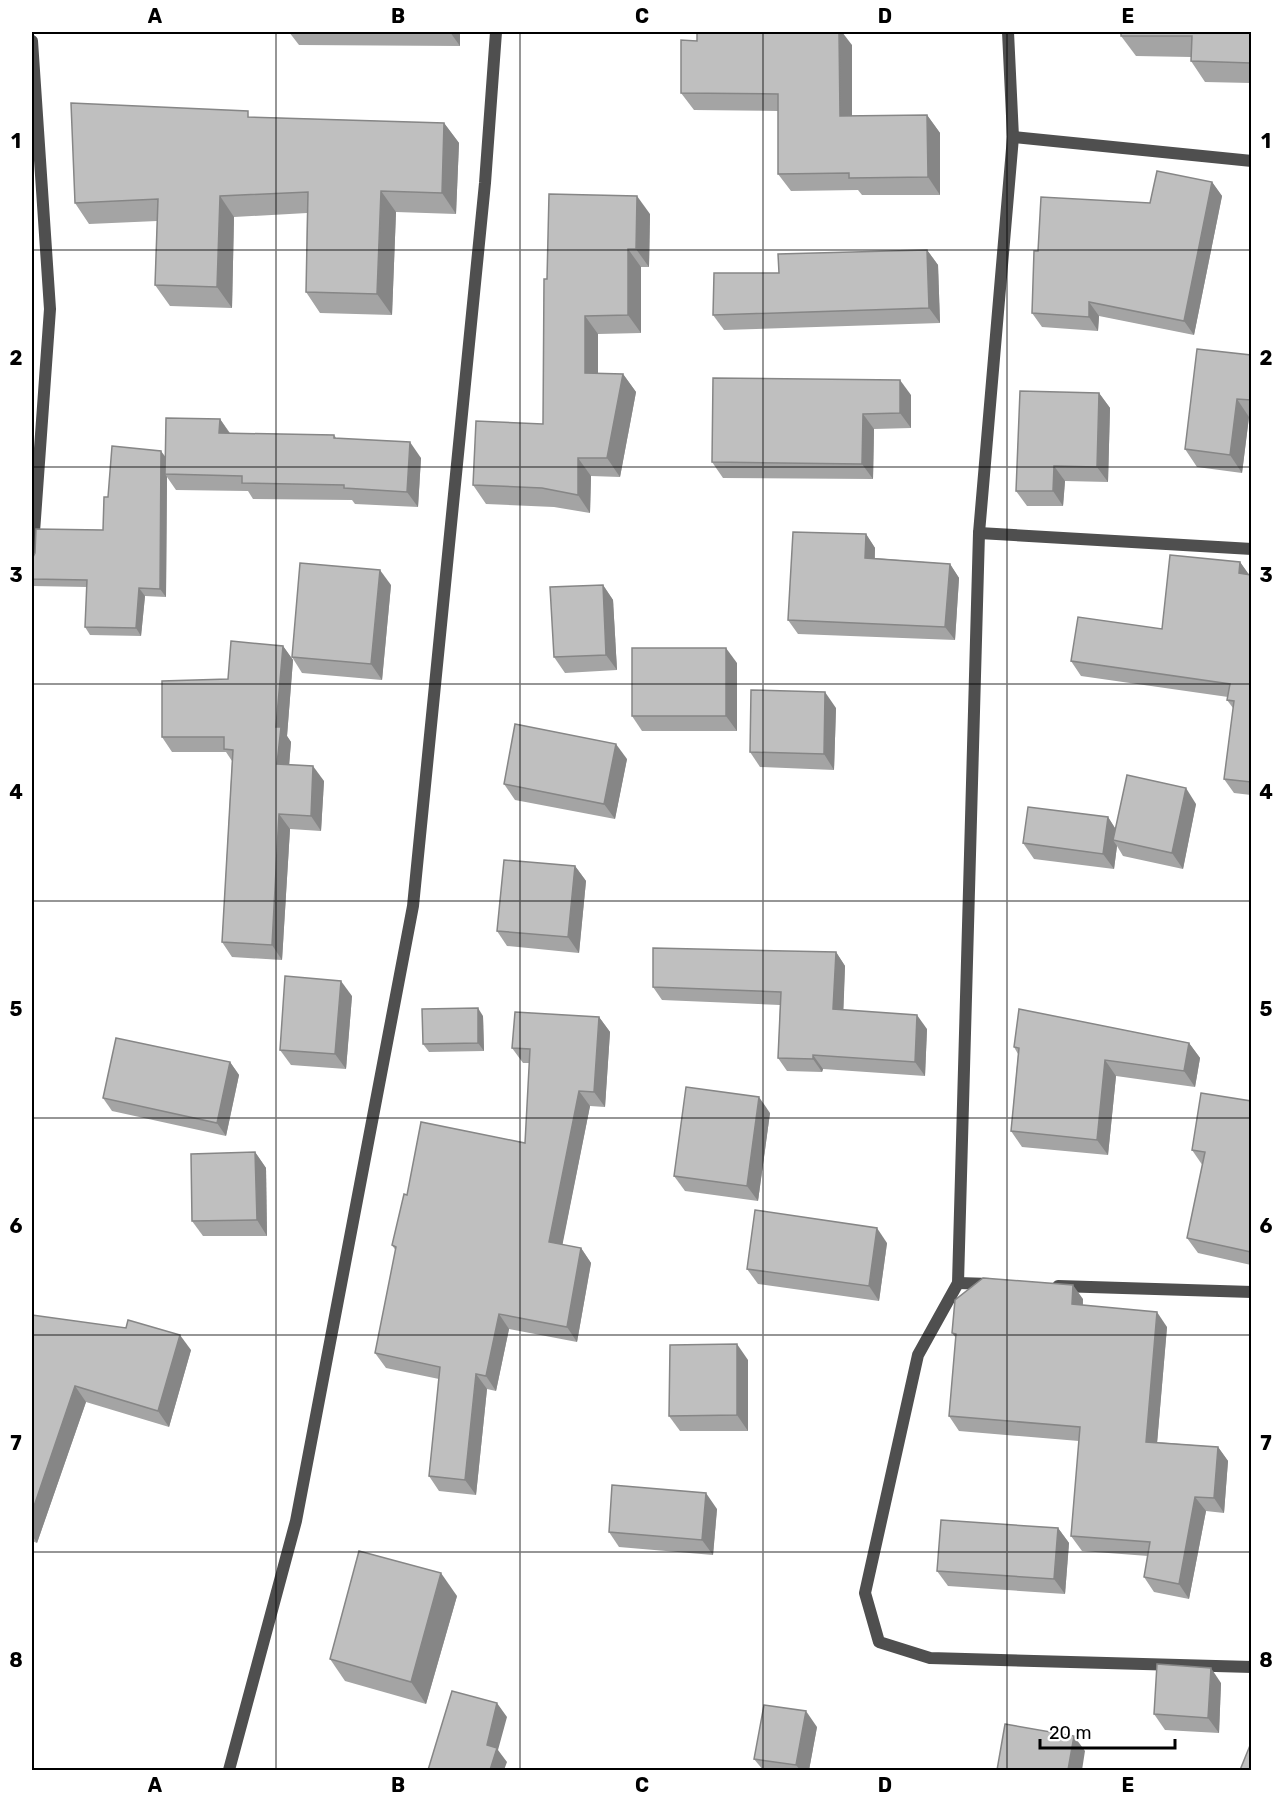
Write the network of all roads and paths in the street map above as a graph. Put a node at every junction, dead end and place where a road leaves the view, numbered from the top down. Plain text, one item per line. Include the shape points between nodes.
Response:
1 (496, 32) edge
2 (1008, 32) edge
3 (32, 42) edge
4 (1013, 138) junction
5 (1251, 161) edge
6 (979, 533) junction
7 (1251, 549) edge
8 (32, 561) edge
9 (958, 1283) junction
10 (1005, 1284) edge
11 (1040, 1285) edge
12 (1251, 1292) edge
13 (1251, 1667) edge
14 (229, 1770) edge

1 - 14 street via 485,183 413,906 296,1521
2 - 4 street
3 - 8 street via 50,309
4 - 5 street
4 - 6 street
6 - 7 street
6 - 9 street
9 - 10 street
9 - 13 street via 918,1354 865,1593 879,1642 930,1658
11 - 12 street

